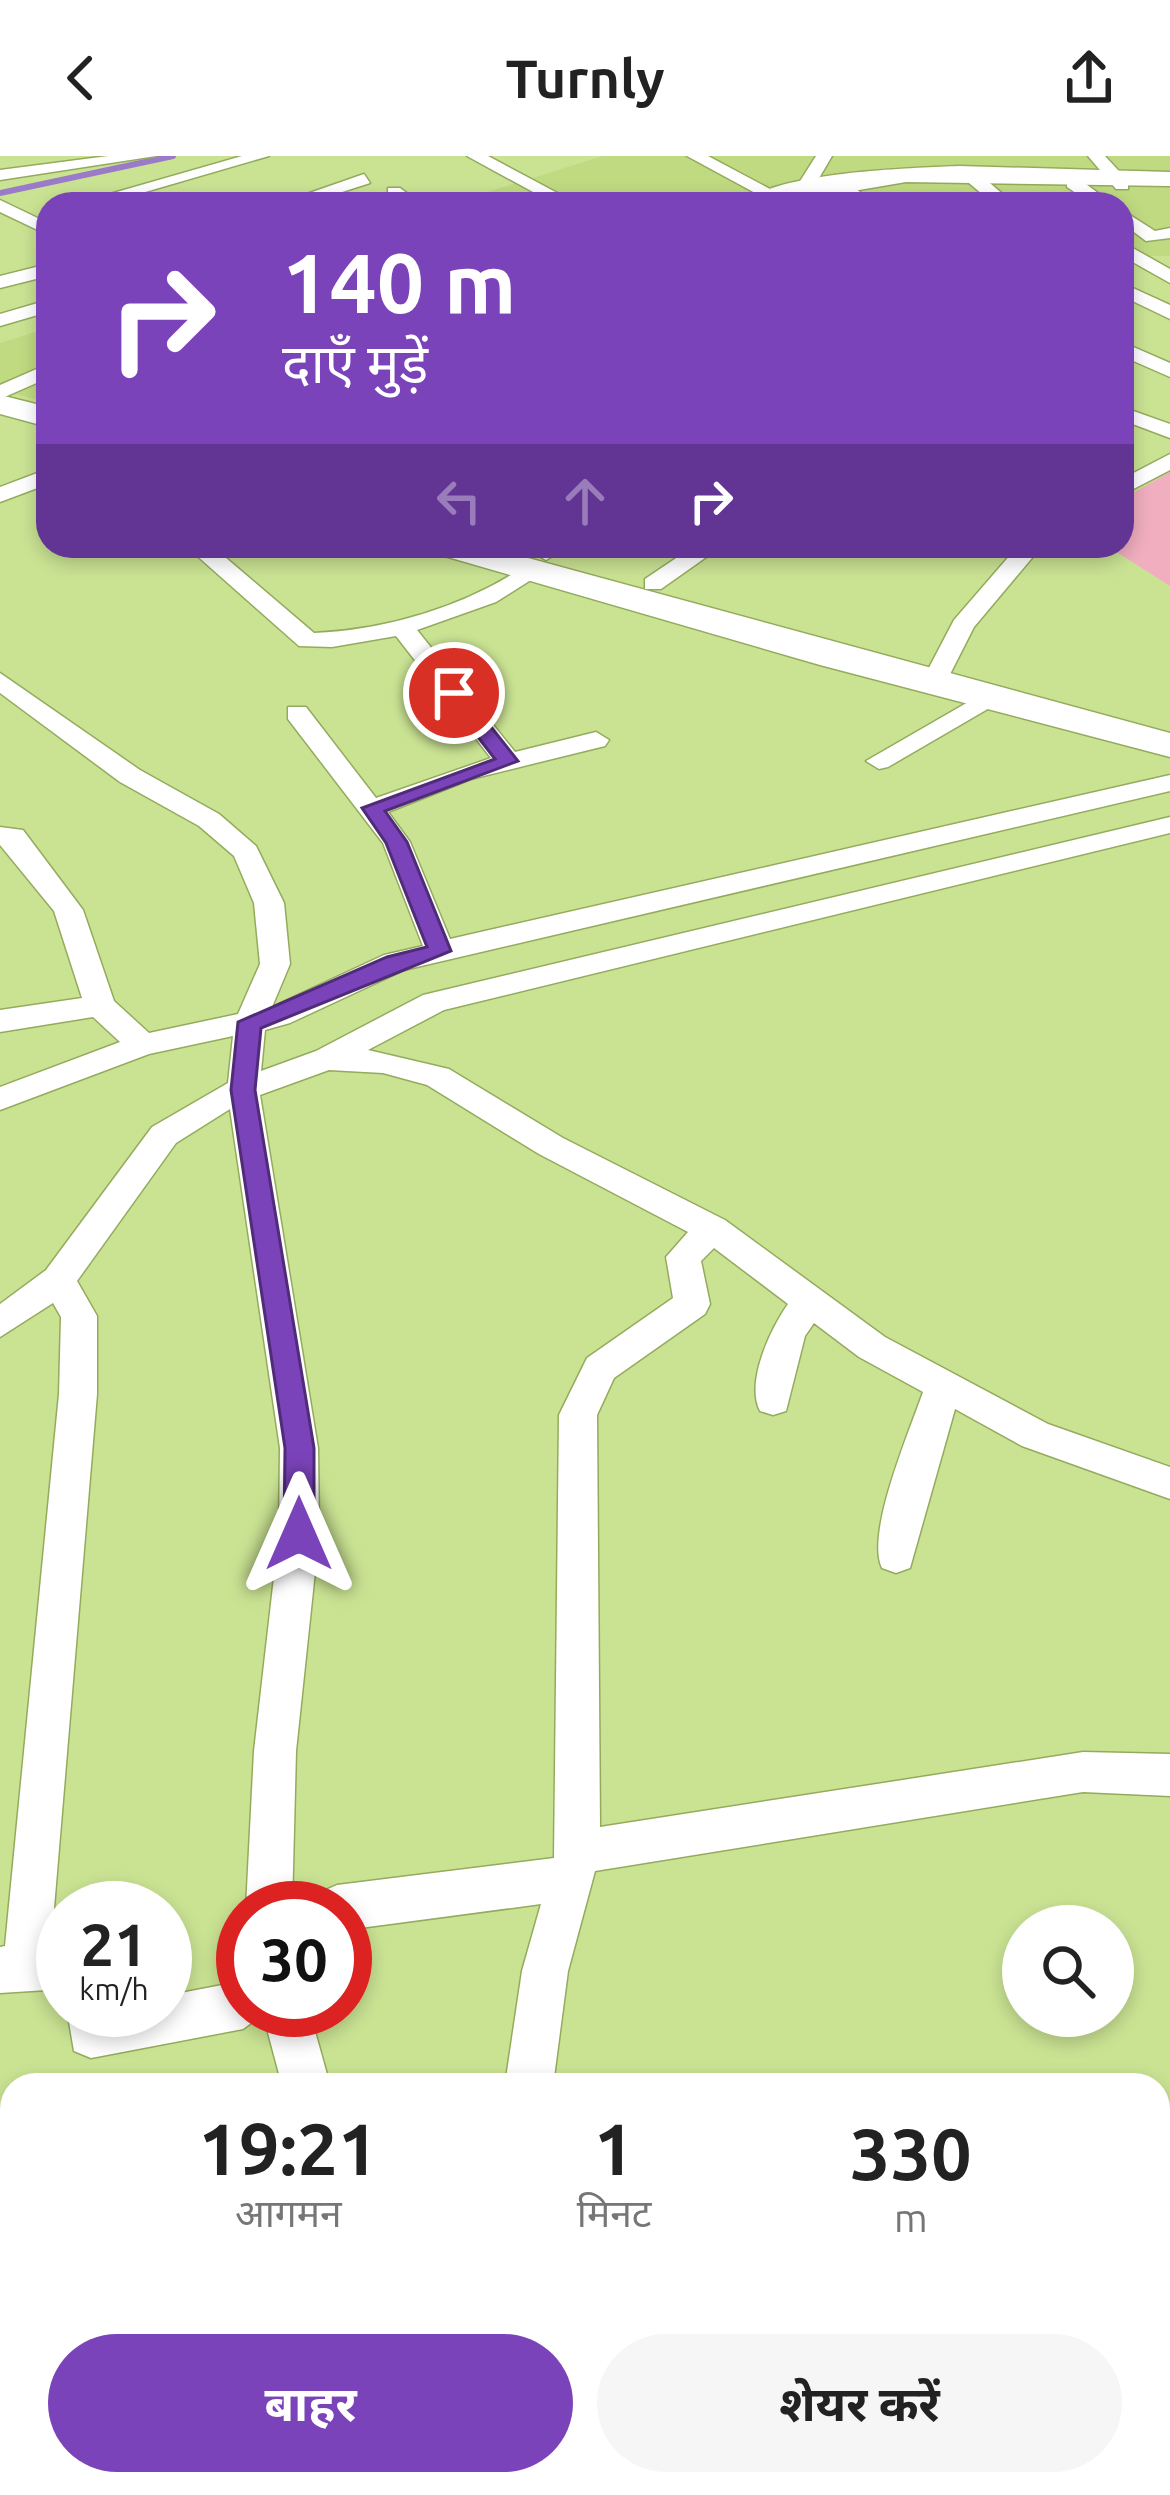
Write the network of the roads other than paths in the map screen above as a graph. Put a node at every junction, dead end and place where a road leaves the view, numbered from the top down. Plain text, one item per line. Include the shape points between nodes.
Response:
1 (148, 156) edge
2 (261, 156) edge
3 (475, 156) edge
4 (695, 156) edge
5 (824, 156) edge
6 (1096, 156) edge
7 (66, 161) edge
8 (0, 175) edge
9 (973, 177) junction
10 (364, 179) dead end
11 (1120, 182) junction
12 (1170, 182) edge
13 (1073, 183) junction
14 (825, 186) junction
15 (128, 192) edge
16 (324, 192) edge
17 (546, 192) edge
18 (757, 192) edge
19 (804, 192) edge
20 (838, 192) edge
21 (991, 192) edge
22 (1086, 192) edge
23 (0, 205) edge
24 (36, 218) edge
25 (28, 220) junction
26 (1134, 221) edge
27 (36, 224) edge
28 (0, 229) edge
29 (1161, 235) edge
30 (1134, 254) edge
31 (36, 273) edge
32 (1170, 277) edge
33 (0, 282) edge
34 (1170, 292) edge
35 (1134, 296) edge
36 (1145, 301) junction
37 (1134, 304) edge
38 (36, 310) edge
39 (1170, 313) edge
40 (0, 320) edge
41 (1134, 353) edge
42 (1170, 371) edge
43 (36, 376) edge
44 (0, 393) edge
45 (0, 404) edge
46 (36, 414) edge
47 (0, 418) edge
48 (1134, 418) edge
49 (36, 428) edge
50 (1170, 432) edge
51 (1170, 461) edge
52 (36, 481) edge
53 (1134, 481) edge
54 (0, 495) edge
55 (212, 558) edge
56 (540, 558) edge
57 (544, 558) edge
58 (545, 558) edge
59 (692, 558) edge
60 (1020, 558) edge
61 (653, 584) junction
62 (400, 625) junction
63 (938, 674) junction
64 (0, 681) edge
65 (989, 698) junction
66 (297, 712) dead end
67 (1164, 738) edge
68 (596, 740) dead end
69 (508, 761) junction
70 (879, 761) dead end
71 (1170, 783) edge
72 (372, 808) junction
73 (1170, 825) edge
74 (0, 836) edge
75 (440, 951) junction
76 (100, 1006) junction
77 (0, 1021) edge
78 (250, 1022) junction
79 (143, 1045) junction
80 (327, 1059) junction
81 (243, 1090) junction
82 (0, 1099) edge
83 (713, 1229) junction
84 (58, 1280) junction
85 (811, 1301) junction
86 (0, 1323) edge
87 (944, 1386) junction
88 (773, 1400) dead end
89 (1170, 1483) edge
90 (896, 1556) dead end
91 (1170, 1775) edge
92 (574, 1865) junction
93 (270, 1881) edge
94 (16, 1898) edge
95 (372, 1902) edge
96 (30, 1968) edge
97 (293, 2037) edge
98 (303, 2073) edge
99 (531, 2073) edge

1 - 7 street
2 - 15 street
3 - 17 street
4 - 18 street
5 - 14 street
6 - 11 street
7 - 8 street
9 - 11 street
9 - 13 street
9 - 14 street
9 - 21 street
10 - 16 street
11 - 12 street
11 - 13 street
13 - 22 street
14 - 19 street
14 - 20 street
23 - 25 street
24 - 25 street
25 - 27 street
25 - 28 street
26 - 29 street
30 - 32 street
31 - 33 street
34 - 36 street
35 - 36 street
36 - 37 street
36 - 39 street
38 - 40 street
41 - 42 street
43 - 44 street
45 - 46 main road
47 - 49 main road
48 - 50 street
51 - 53 street
52 - 54 street
55 - 62 street via 308,641
56 - 62 street via 481,598
57 - 63 main road
58 - 61 main road
59 - 61 street
60 - 63 street via 963,625
61 - 63 main road
62 - 69 street
63 - 65 main road
63 - 67 main road
64 - 78 street via 246,852 269,902 275,964
65 - 67 main road
65 - 70 street
66 - 72 street
68 - 69 street
69 - 72 street
71 - 75 street
72 - 75 street via 396,842
73 - 80 street via 434,1002
74 - 76 street via 13,836 68,910
75 - 78 street
76 - 77 street
76 - 79 street
78 - 79 street
78 - 81 street
79 - 82 street
80 - 81 street
80 - 83 street via 383,1062 438,1077
81 - 84 street via 164,1135
81 - 93 street via 299,1448
83 - 85 street
83 - 92 street via 683,1257 692,1304 600,1368 578,1415
84 - 86 street
84 - 94 street via 79,1316 78,1394
85 - 87 street
85 - 88 street via 788,1332
87 - 89 street via 1035,1435
87 - 90 street
91 - 92 street via 1083,1772
92 - 95 street
92 - 99 street via 545,1971
94 - 96 street
97 - 98 street

